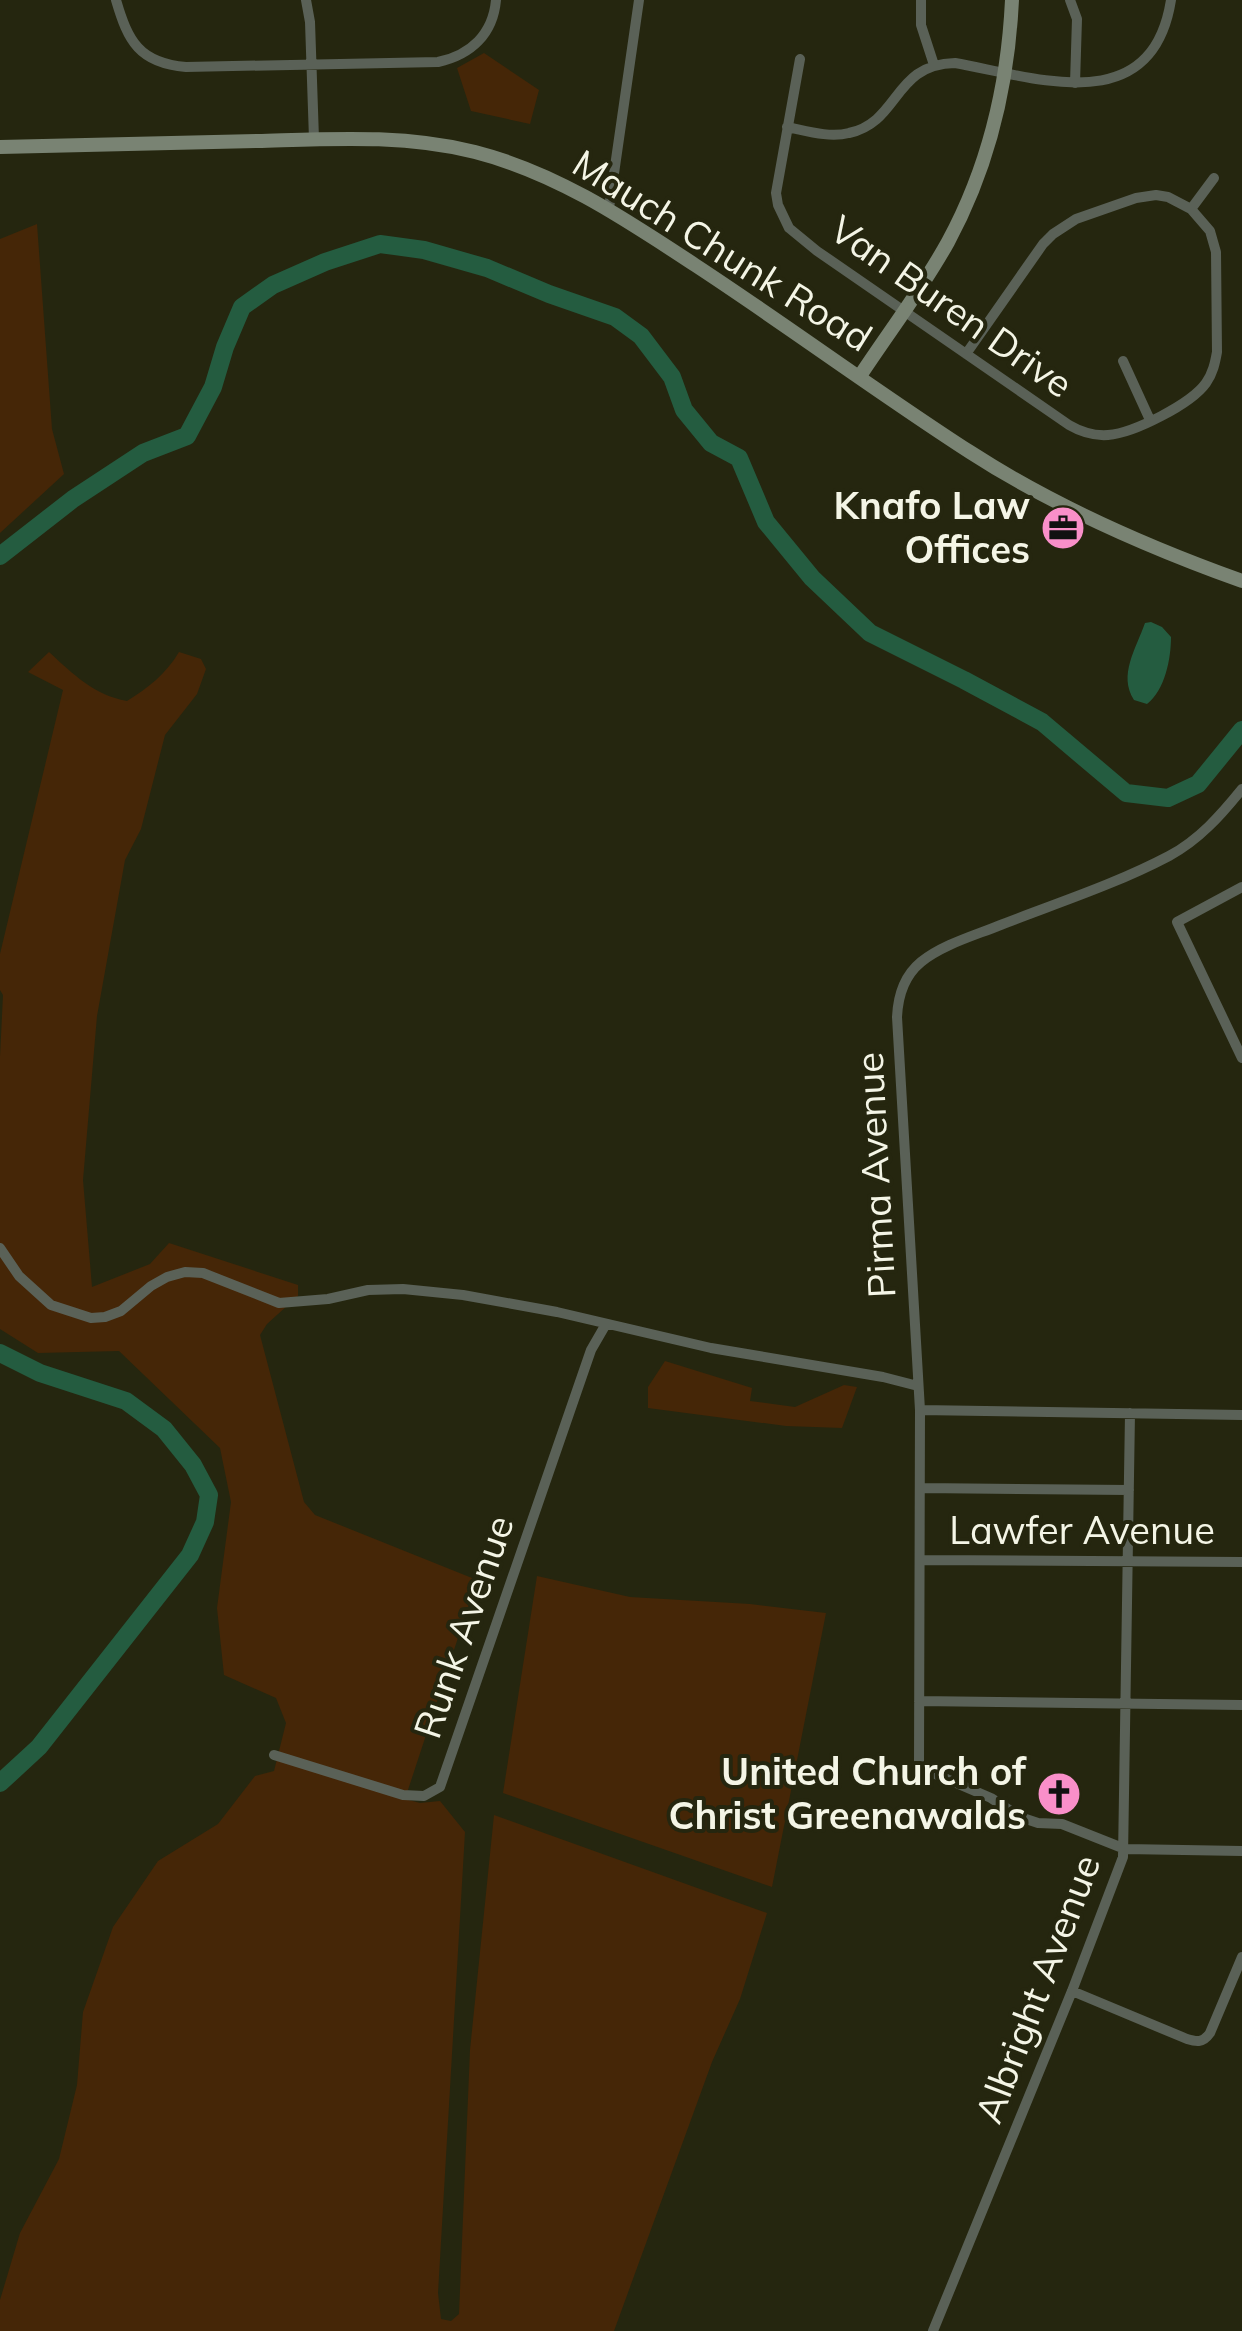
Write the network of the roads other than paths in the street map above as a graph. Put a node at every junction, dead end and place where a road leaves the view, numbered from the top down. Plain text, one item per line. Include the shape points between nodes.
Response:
1 (116, 0) edge
2 (306, 0) edge
3 (496, 0) edge
4 (640, 0) edge
5 (920, 0) edge
6 (1012, 0) edge
7 (1070, 0) edge
8 (1171, 0) edge
9 (800, 59) dead end
10 (311, 64) junction
11 (934, 65) junction
12 (1005, 72) junction
13 (1075, 83) junction
14 (787, 127) junction
15 (314, 139) junction
16 (0, 147) edge
17 (1214, 178) dead end
18 (609, 208) junction
19 (1191, 209) junction
20 (904, 310) junction
21 (966, 354) junction
22 (1124, 361) dead end
23 (860, 376) junction
24 (1150, 420) junction
25 (1242, 581) edge
26 (1242, 789) edge
27 (1242, 887) edge
28 (1242, 1058) edge
29 (0, 1248) edge
30 (606, 1324) junction
31 (918, 1386) junction
32 (920, 1410) junction
33 (1130, 1413) junction
34 (1242, 1415) edge
35 (921, 1488) junction
36 (1129, 1490) junction
37 (921, 1560) junction
38 (1128, 1562) junction
39 (1242, 1562) edge
40 (920, 1701) junction
41 (1126, 1704) junction
42 (1242, 1705) edge
43 (274, 1755) dead end
44 (1124, 1850) junction
45 (1242, 1851) edge
46 (1242, 1957) edge
47 (1072, 1991) junction
48 (933, 2331) edge

1 - 10 street via 133,42 161,62
2 - 10 street
3 - 10 street via 480,40 451,59
4 - 18 street
5 - 11 street
6 - 12 main road
7 - 13 street via 1077,19
8 - 13 street via 1158,42 1142,62 1113,78
9 - 14 street, Van Buren Drive
10 - 15 street
11 - 12 street
11 - 14 street via 914,75 882,115 861,129 836,135
12 - 13 street
12 - 20 main road via 971,193
14 - 20 street, Van Buren Drive via 776,192 789,228
15 - 16 main road, Mauch Chunk Road
15 - 18 main road, Mauch Chunk Road via 391,139 474,152 562,183
17 - 19 street
18 - 23 main road, Mauch Chunk Road
19 - 21 street via 1168,197 1144,196 1064,225 1043,244
19 - 24 street, Van Buren Drive via 1210,231 1216,252 1217,352 1204,386
20 - 21 street, Van Buren Drive
20 - 23 main road
21 - 24 street, Van Buren Drive via 1086,432 1111,435
22 - 24 street
23 - 25 main road, Mauch Chunk Road via 1028,488
26 - 31 street, Pirma Avenue via 1199,836 1170,855 953,945 905,980 898,1016
27 - 28 street via 1177,922
29 - 30 street via 52,1305 91,1318 121,1311 151,1286 185,1272 279,1303 403,1289
30 - 31 street
30 - 43 street, Runk Avenue via 591,1350 440,1787 424,1796 403,1795
31 - 32 street, Pirma Avenue
32 - 33 street
32 - 35 street, Pirma Avenue
33 - 34 street
33 - 36 street, Albright Avenue
35 - 36 street
35 - 37 street, Pirma Avenue
36 - 38 street, Albright Avenue
37 - 38 street, Lawfer Avenue
37 - 40 street, Pirma Avenue
38 - 39 street, Lawfer Avenue
38 - 41 street, Albright Avenue
40 - 41 street
40 - 44 street, Pirma Avenue via 922,1766 1020,1817 1062,1824
41 - 42 street
41 - 44 street, Albright Avenue
44 - 45 street
44 - 47 street, Albright Avenue
46 - 47 street via 1210,2034 1200,2042
47 - 48 street, Albright Avenue

